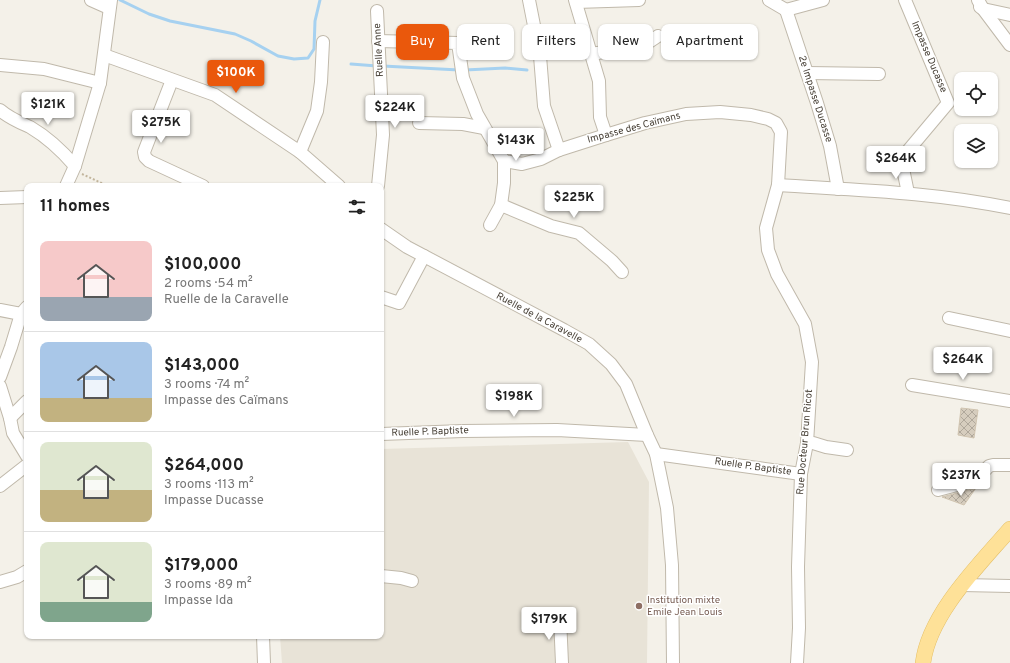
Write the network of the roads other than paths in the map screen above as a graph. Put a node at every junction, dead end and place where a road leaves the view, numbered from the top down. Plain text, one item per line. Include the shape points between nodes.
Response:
1 (91, 0) edge
2 (529, 0) edge
3 (639, 0) edge
4 (769, 0) edge
5 (823, 0) edge
6 (905, 0) edge
7 (972, 0) edge
8 (576, 1) edge
9 (110, 3) edge
10 (980, 4) edge
11 (786, 10) junction
12 (377, 11) dead end
13 (1010, 15) edge
14 (658, 36) dead end
15 (378, 41) junction
16 (323, 42) dead end
17 (1010, 45) edge
18 (591, 54) junction
19 (104, 55) junction
20 (0, 65) edge
21 (807, 72) junction
22 (879, 74) dead end
23 (172, 80) junction
24 (100, 83) junction
25 (0, 110) edge
26 (419, 123) dead end
27 (484, 128) junction
28 (606, 134) junction
29 (559, 150) junction
30 (300, 152) junction
31 (504, 161) junction
32 (75, 168) junction
33 (175, 181) edge
34 (68, 183) edge
35 (186, 183) edge
36 (336, 183) edge
37 (378, 183) edge
38 (778, 185) junction
39 (838, 189) junction
40 (908, 193) junction
41 (24, 197) edge
42 (0, 198) edge
43 (501, 205) junction
44 (1010, 208) edge
45 (490, 225) dead end
46 (384, 231) edge
47 (424, 256) junction
48 (622, 272) dead end
49 (384, 298) edge
50 (0, 310) edge
51 (24, 310) edge
52 (949, 318) dead end
53 (1010, 331) edge
54 (0, 377) edge
55 (912, 385) dead end
56 (0, 386) edge
57 (1010, 401) edge
58 (24, 404) edge
59 (10, 418) junction
60 (384, 434) edge
61 (647, 435) junction
62 (807, 443) junction
63 (848, 450) dead end
64 (24, 451) edge
65 (656, 454) junction
66 (1010, 465) edge
67 (24, 468) edge
68 (801, 474) junction
69 (0, 486) edge
70 (938, 490) dead end
71 (1010, 528) edge
72 (24, 573) edge
73 (384, 576) edge
74 (1, 580) edge
75 (412, 582) dead end
76 (962, 585) junction
77 (1010, 586) edge
78 (560, 618) dead end
79 (263, 639) edge
80 (264, 663) edge
81 (562, 663) edge
82 (673, 663) edge
83 (797, 663) edge
84 (922, 663) edge

1 - 9 street
2 - 29 street via 540,56 544,106
3 - 8 street
4 - 11 street
5 - 11 street
6 - 40 street, Impasse Ducasse via 948,103 901,159
7 - 10 street
8 - 18 street
9 - 19 street
10 - 13 street
10 - 17 street
11 - 21 street, 2e Impasse Ducasse
12 - 15 street, Ruelle Anne
14 - 18 street via 643,46
15 - 27 street via 458,43 463,78
15 - 37 street, Ruelle Anne via 383,135
16 - 30 street via 317,110
18 - 28 street via 599,81 600,117
19 - 23 street
19 - 24 street
20 - 24 street via 44,69
21 - 22 street
21 - 39 street, 2e Impasse Ducasse via 830,146
23 - 30 street via 215,95
23 - 33 street via 144,152 149,161
24 - 32 street
25 - 32 street via 9,118 31,128 65,154
26 - 27 street via 463,124
27 - 31 street
28 - 29 street, Impasse des Caïmans
28 - 38 street, Impasse des Caïmans via 686,114 720,112 768,119 776,123 780,132
29 - 31 street, Impasse des Caïmans via 541,159 522,164
30 - 36 street
31 - 43 street
32 - 34 street
33 - 35 street
38 - 39 street
38 - 62 street, Rue Docteur Brun Ricot via 766,228 768,250 777,274 805,324 808,338 812,362
39 - 40 street
40 - 44 street
41 - 42 street
43 - 45 street
43 - 48 street via 551,226 579,233
46 - 47 street, Ruelle de la Caravelle
47 - 49 street via 399,303
47 - 61 street, Ruelle de la Caravelle via 589,344 611,364 626,384
50 - 51 street
51 - 54 street
52 - 53 street
55 - 57 street
56 - 59 street
58 - 59 street
59 - 64 street via 13,432
60 - 61 street, Ruelle P. Baptiste via 557,430
61 - 65 street, Ruelle de la Caravelle
62 - 63 street
62 - 68 street, Rue Docteur Brun Ricot
65 - 68 street, Ruelle P. Baptiste
65 - 82 street, Ruelle de la Caravelle via 667,508 672,565
66 - 70 street via 989,466 976,480
67 - 69 street
68 - 83 street, Rue Docteur Brun Ricot
71 - 76 main road
72 - 74 street
73 - 75 street
76 - 77 street
76 - 84 main road via 935,624
78 - 81 street
79 - 80 street

